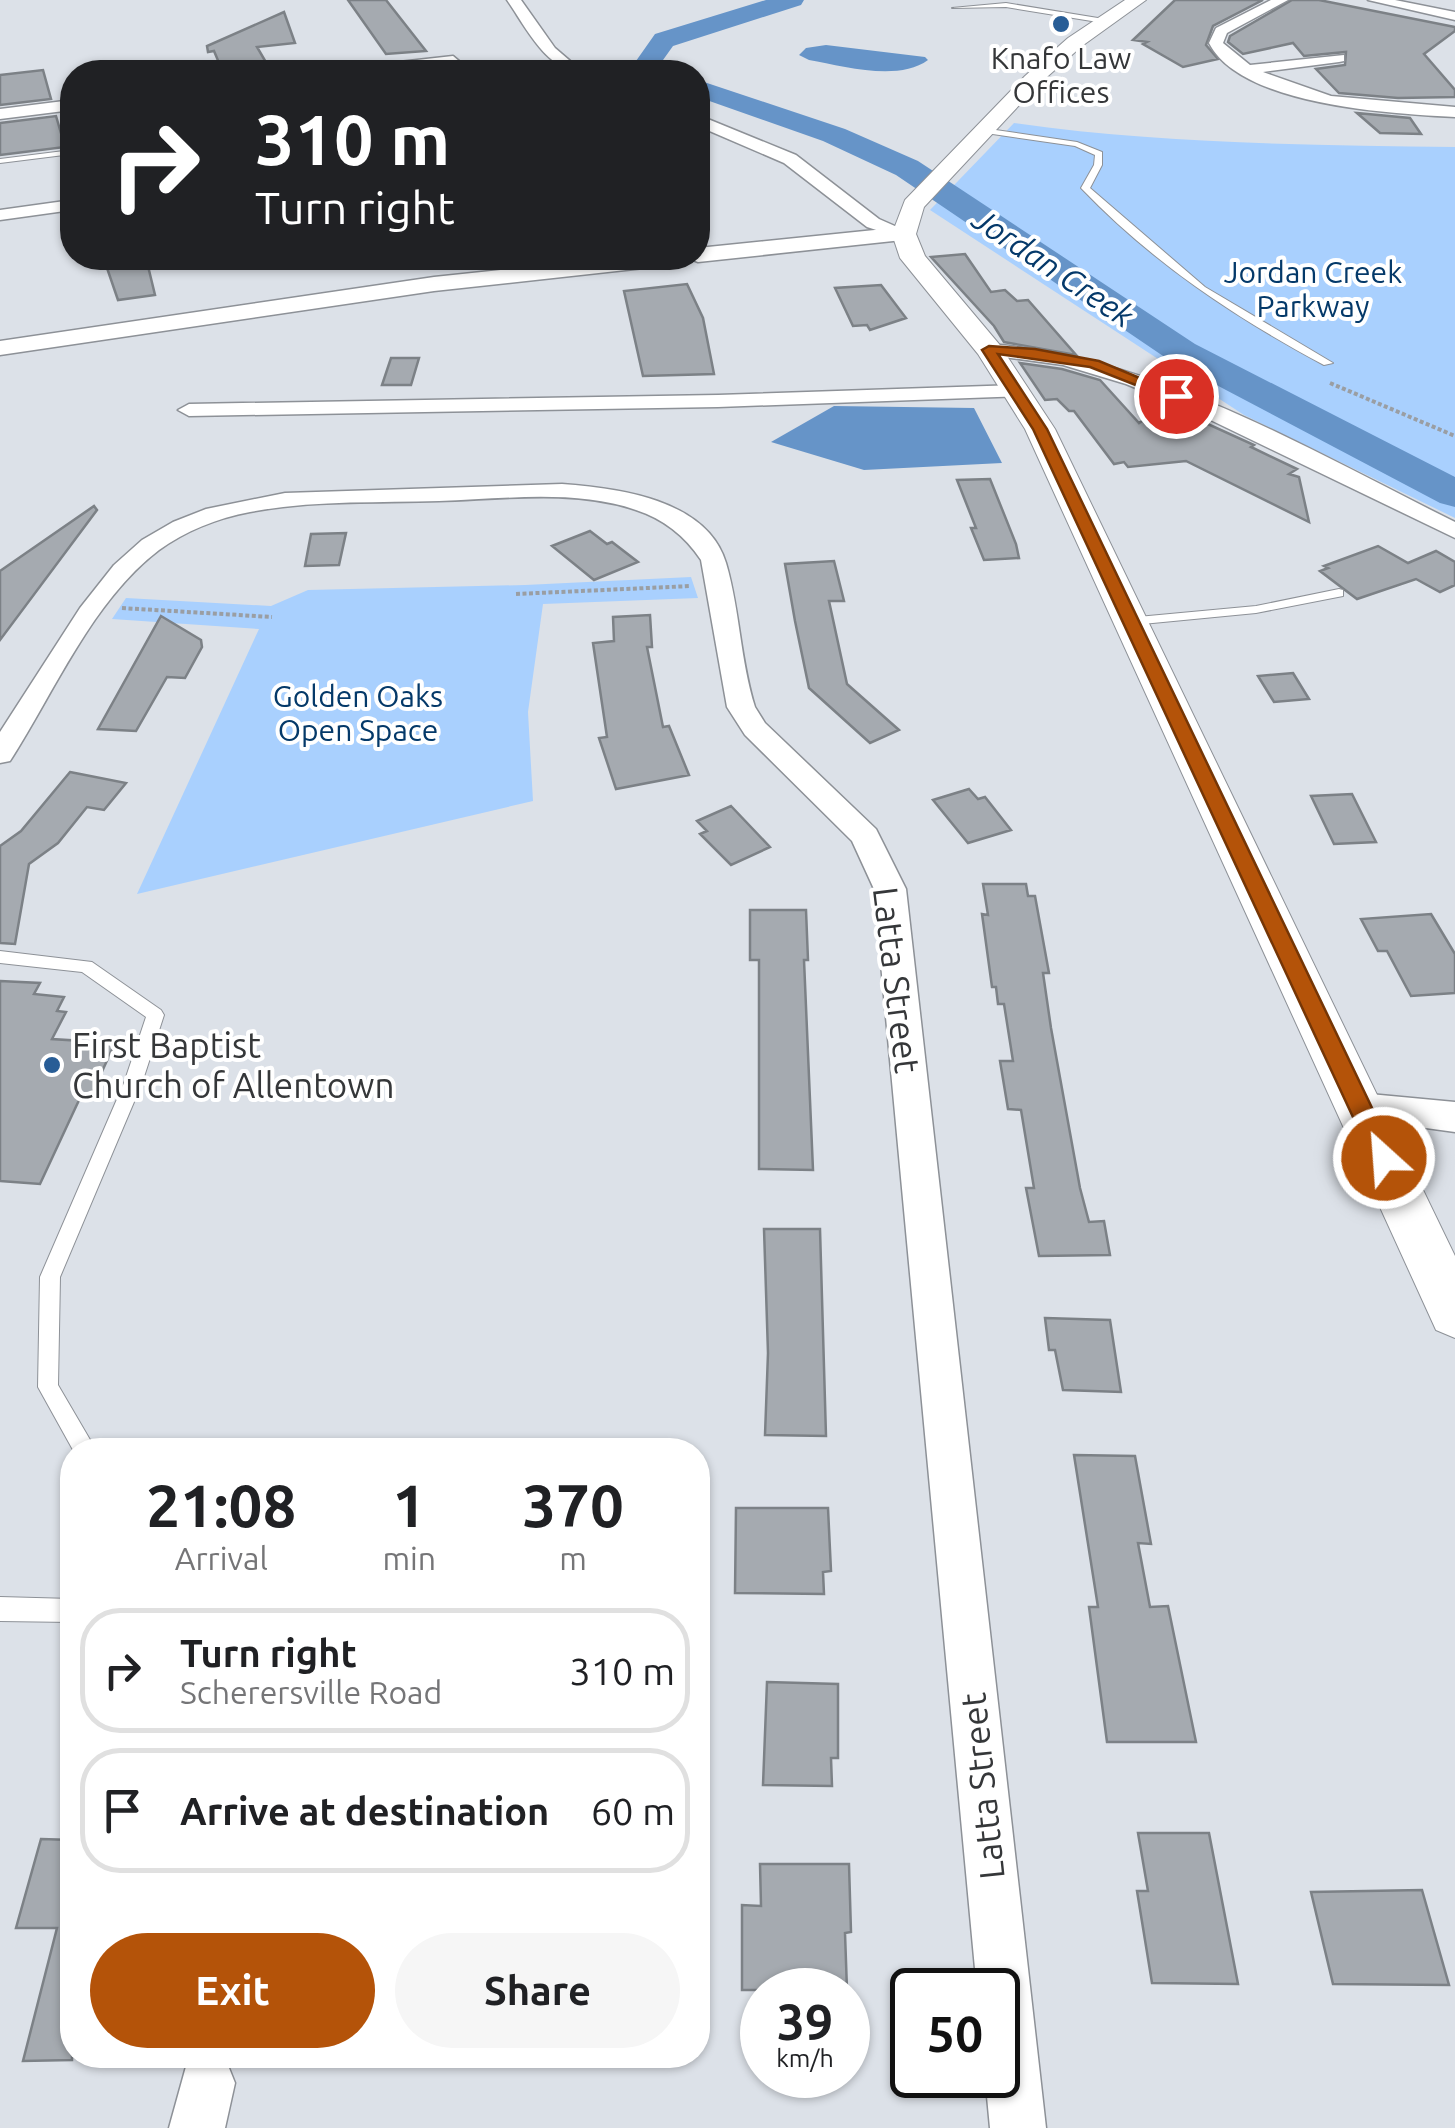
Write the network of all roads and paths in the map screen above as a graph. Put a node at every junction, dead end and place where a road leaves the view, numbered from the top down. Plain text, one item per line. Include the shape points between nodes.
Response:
1 (514, 0) edge
2 (1137, 0) edge
3 (1281, 0) edge
4 (1376, 0) edge
5 (955, 8) dead end
6 (1048, 11) junction
7 (1455, 16) edge
8 (1040, 18) dead end
9 (1104, 21) junction
10 (1339, 58) dead end
11 (561, 60) edge
12 (1252, 69) junction
13 (60, 106) edge
14 (1455, 112) edge
15 (0, 114) edge
16 (710, 125) edge
17 (982, 130) junction
18 (60, 154) edge
19 (0, 161) edge
20 (849, 201) junction
21 (60, 207) edge
22 (0, 215) edge
23 (908, 220) junction
24 (710, 253) edge
25 (563, 270) edge
26 (0, 348) edge
27 (989, 350) junction
28 (1328, 363) dead end
29 (1018, 390) junction
30 (189, 410) dead end
31 (1455, 531) edge
32 (718, 585) junction
33 (1339, 593) dead end
34 (516, 594) dead end
35 (96, 606) junction
36 (272, 617) dead end
37 (1132, 620) junction
38 (0, 754) edge
39 (0, 957) edge
40 (1359, 1107) junction
41 (1455, 1117) edge
42 (1455, 1312) edge
43 (79, 1438) edge
44 (60, 1605) edge
45 (0, 1609) edge
46 (1018, 2128) edge

1 - 11 street
2 - 9 main road
3 - 12 street via 1217,36 1219,49
4 - 7 street
5 - 6 lane via 1006,4
6 - 8 lane
6 - 9 lane
9 - 17 main road via 1045,67
10 - 12 street
12 - 14 street via 1322,100
13 - 15 street
16 - 20 street via 790,158
17 - 23 main road
17 - 28 lane via 1077,144 1098,154 1085,188 1199,287
18 - 19 lane
20 - 23 street
20 - 23 street via 873,223
21 - 22 street
23 - 24 street
23 - 27 main road via 913,258
25 - 26 street
27 - 29 main road
27 - 31 street via 1068,358 1119,372
29 - 30 street
29 - 37 main road
32 - 34 path
32 - 35 street, Latta Street via 712,560 690,529 628,499 562,490 311,497 244,505 184,526 141,554
32 - 46 street, Latta Street via 741,707 866,836 890,889
33 - 37 lane via 1261,609
35 - 36 path
35 - 38 street, Latta Street
37 - 40 main road
39 - 43 lane via 86,966 155,1015 50,1277 48,1386
40 - 41 street
40 - 42 main road
44 - 45 lane

